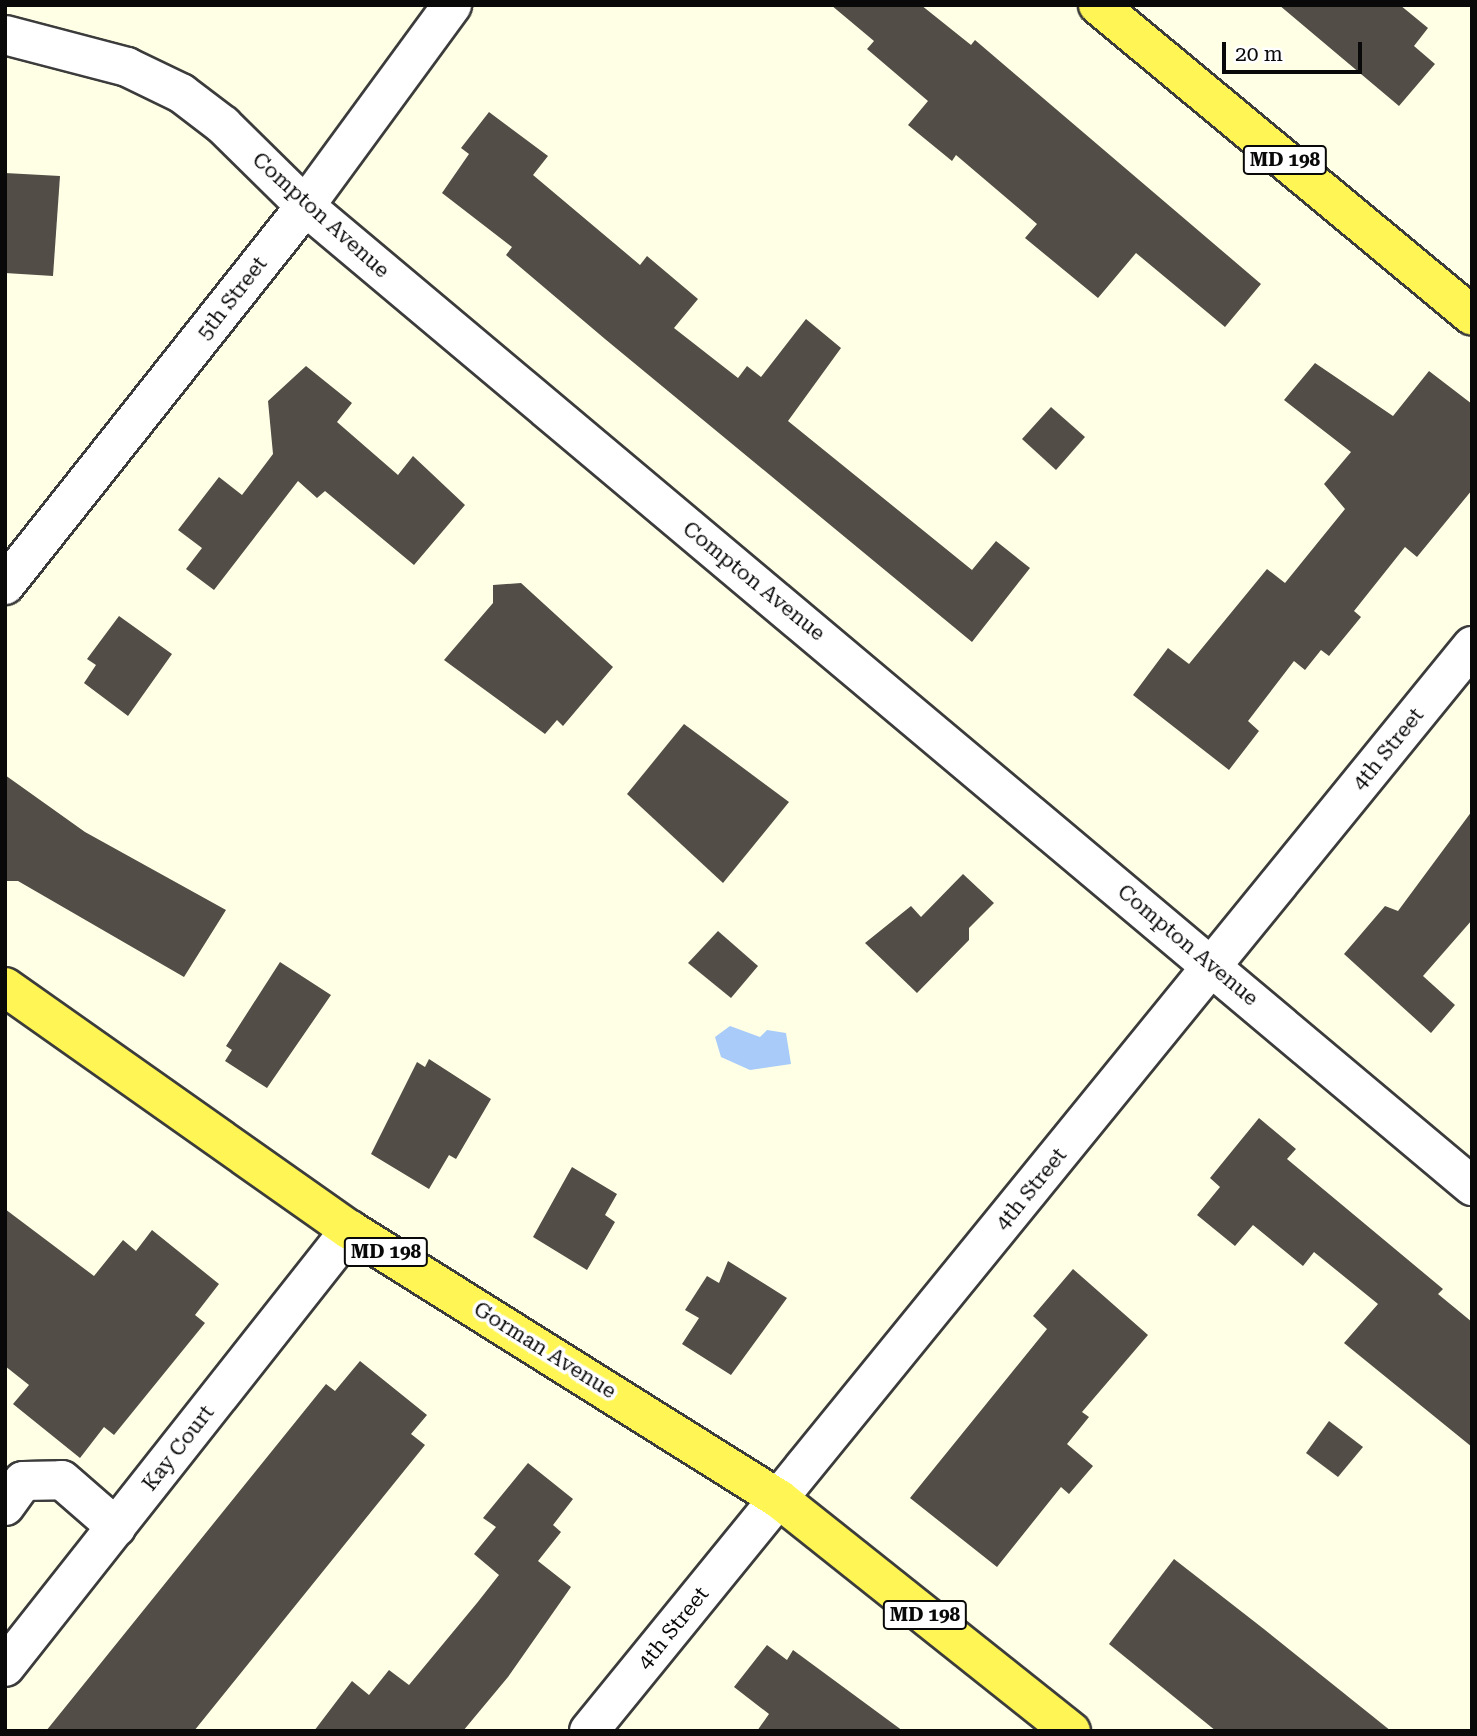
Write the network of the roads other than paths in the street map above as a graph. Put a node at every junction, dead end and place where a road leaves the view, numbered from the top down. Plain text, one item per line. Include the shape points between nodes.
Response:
1 (452, 5) edge
2 (1098, 5) edge
3 (5, 35) edge
4 (305, 206) junction
5 (1472, 315) edge
6 (5, 585) edge
7 (1472, 646) edge
8 (1213, 966) junction
9 (5, 987) edge
10 (1466, 1169) edge
11 (350, 1230) junction
12 (779, 1499) junction
13 (5, 1506) edge
14 (116, 1527) junction
15 (5, 1667) edge
16 (589, 1731) edge
17 (1071, 1731) edge

1 - 4 street, 5th Street
2 - 5 main road, MD 198
3 - 4 street, Compton Avenue via 127,67 181,93 223,125
4 - 6 street, 5th Street
4 - 8 street, Compton Avenue
7 - 8 street, 4th Street
8 - 10 street, Compton Avenue
8 - 12 street, 4th Street
9 - 11 main road, Gorman Avenue / MD 198
11 - 12 main road, Gorman Avenue / MD 198
11 - 14 street, Kay Court
12 - 16 street, 4th Street
12 - 17 main road, Gorman Avenue / MD 198
13 - 14 street via 23,1481 62,1480
14 - 15 street, Kay Court

